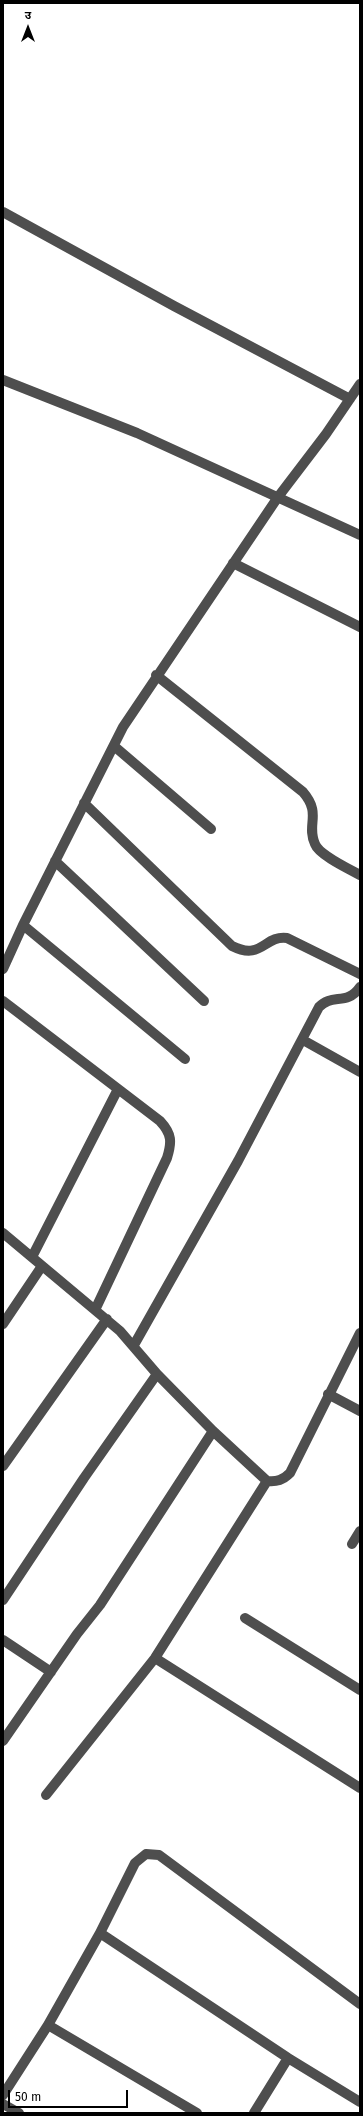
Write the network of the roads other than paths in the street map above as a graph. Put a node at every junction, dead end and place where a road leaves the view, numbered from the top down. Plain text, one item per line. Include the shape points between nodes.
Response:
1 (3, 212) edge
2 (3, 380) edge
3 (360, 384) edge
4 (350, 399) junction
5 (278, 497) junction
6 (360, 535) edge
7 (233, 563) junction
8 (360, 627) edge
9 (156, 675) junction
10 (114, 746) junction
11 (84, 803) junction
12 (211, 829) dead end
13 (55, 861) junction
14 (360, 876) edge
15 (23, 925) junction
16 (3, 969) edge
17 (360, 974) edge
18 (360, 987) edge
19 (3, 1001) edge
20 (204, 1001) dead end
21 (302, 1040) junction
22 (185, 1059) dead end
23 (360, 1072) edge
24 (118, 1090) junction
25 (3, 1233) edge
26 (32, 1258) junction
27 (42, 1266) junction
28 (95, 1310) junction
29 (107, 1319) junction
30 (3, 1324) edge
31 (360, 1333) edge
32 (134, 1345) junction
33 (157, 1374) junction
34 (328, 1394) junction
35 (360, 1412) edge
36 (213, 1431) junction
37 (3, 1466) edge
38 (267, 1481) junction
39 (360, 1531) edge
40 (352, 1544) dead end
41 (3, 1600) edge
42 (245, 1618) dead end
43 (3, 1640) edge
44 (154, 1658) junction
45 (51, 1672) junction
46 (360, 1690) edge
47 (3, 1741) edge
48 (360, 1788) edge
49 (46, 1795) dead end
50 (100, 1932) junction
51 (360, 2004) edge
52 (48, 2025) junction
53 (288, 2058) junction
54 (3, 2095) edge
55 (360, 2102) edge
56 (3, 2104) edge
57 (19, 2113) edge
58 (197, 2113) edge
59 (254, 2113) edge

1 - 4 street
2 - 5 street via 136,433
3 - 4 street
4 - 5 street
5 - 6 street
5 - 7 street
7 - 8 street
7 - 9 street
9 - 10 street
9 - 14 street via 303,792 312,805 313,836 318,849
10 - 11 street
10 - 12 street
11 - 13 street
11 - 17 street via 232,946 251,952 277,938 287,938
13 - 15 street
13 - 20 street
15 - 16 street
15 - 22 street
18 - 21 street via 350,998 323,1003
19 - 24 street
21 - 23 street
21 - 32 street via 238,1161
24 - 26 street
24 - 28 street via 160,1122 172,1139
25 - 26 street
26 - 27 street
27 - 28 street
27 - 30 street
28 - 29 street
29 - 32 street
29 - 37 street
31 - 34 street
32 - 33 street
33 - 36 street
33 - 41 street
34 - 35 street
34 - 38 street via 290,1473 284,1479
36 - 38 street
36 - 45 street via 100,1605
38 - 44 street
39 - 40 street
42 - 46 street
43 - 45 street
44 - 48 street
44 - 49 street
45 - 47 street
50 - 51 street via 135,1863 146,1854 159,1855
50 - 52 street
50 - 53 street
52 - 54 street
52 - 58 street
53 - 55 street
53 - 59 street
56 - 57 street

